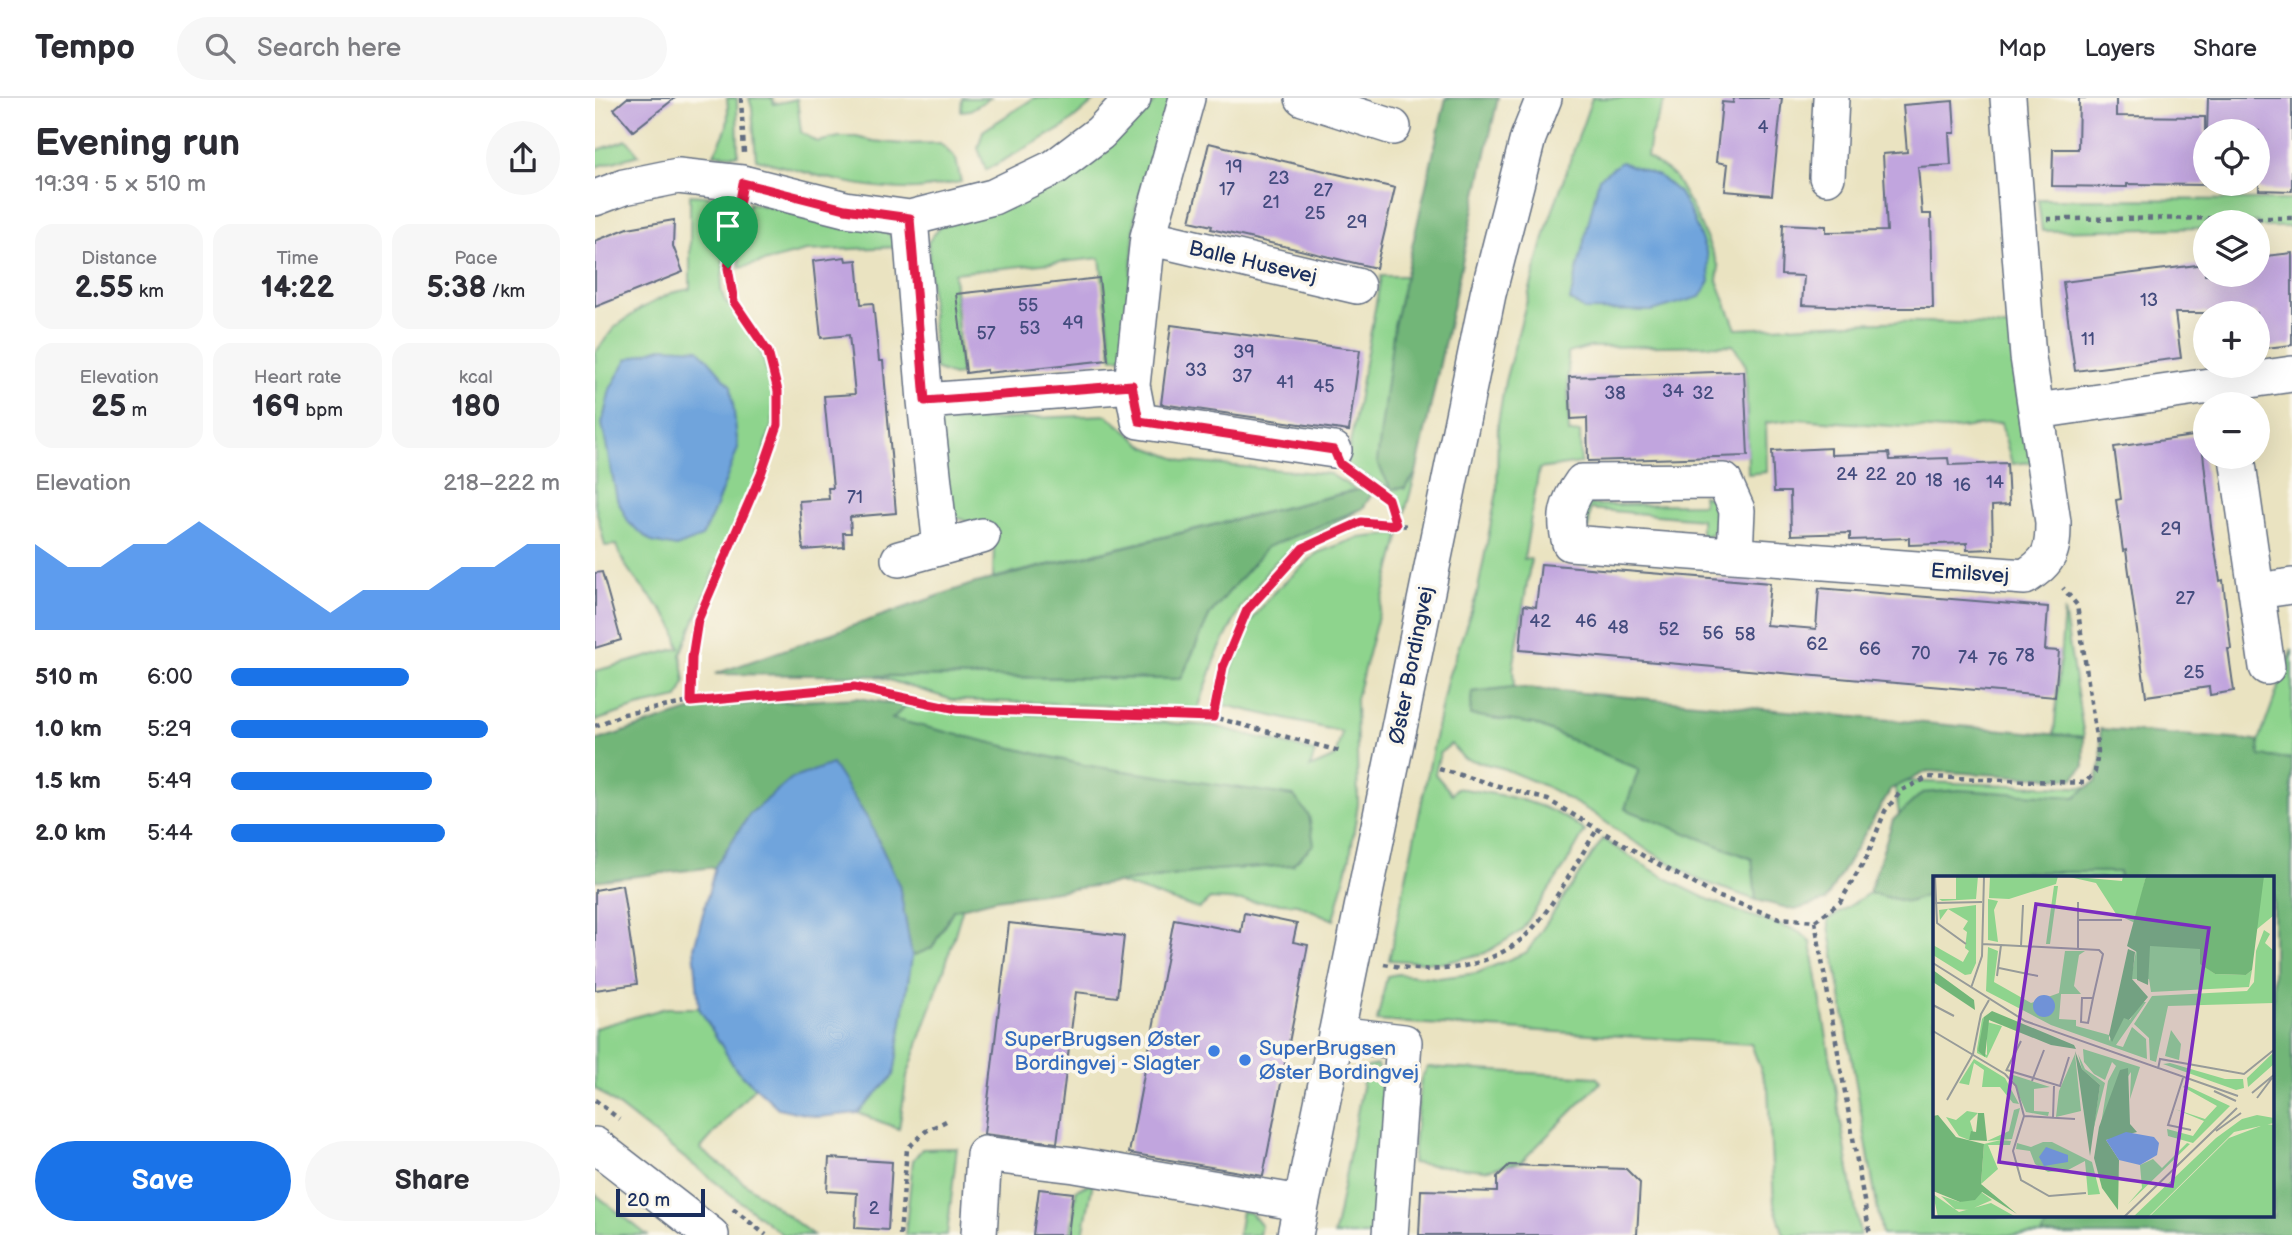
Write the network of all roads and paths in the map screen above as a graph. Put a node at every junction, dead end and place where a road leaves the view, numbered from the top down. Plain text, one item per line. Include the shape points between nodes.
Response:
1 (741, 98) edge
2 (1133, 98) edge
3 (1187, 98) edge
4 (1303, 98) edge
5 (1543, 98) edge
6 (1832, 98) edge
7 (2008, 98) edge
8 (1393, 127) dead end
9 (1827, 177) dead end
10 (743, 183) junction
11 (595, 198) edge
12 (910, 218) junction
13 (2292, 218) edge
14 (2018, 219) junction
15 (1148, 237) junction
16 (1357, 286) dead end
17 (2292, 374) edge
18 (1132, 385) junction
19 (2234, 392) edge
20 (2193, 397) edge
21 (925, 401) junction
22 (2037, 411) junction
23 (1334, 450) joint
24 (2239, 469) edge
25 (1396, 525) junction
26 (1439, 528) junction
27 (982, 536) dead end
28 (941, 547) junction
29 (1735, 555) junction
30 (899, 559) dead end
31 (2044, 565) junction
32 (2292, 586) edge
33 (2257, 591) junction
34 (2267, 667) dead end
35 (691, 702) junction
36 (1213, 717) junction
37 (595, 726) edge
38 (1339, 751) dead end
39 (1439, 769) dead end
40 (1598, 828) junction
41 (1815, 921) junction
42 (1352, 959) junction
43 (1336, 1034) junction
44 (946, 1121) dead end
45 (595, 1144) edge
46 (1298, 1219) edge
47 (711, 1235) edge
48 (900, 1235) edge
49 (979, 1235) edge
50 (1390, 1235) edge
51 (1870, 1235) edge

1 - 10 path
2 - 12 street via 1100,133 1055,167 993,197
3 - 15 street
4 - 8 street
5 - 26 street, Øster Bordingvej via 1528,138 1488,294
6 - 9 street
7 - 14 street
10 - 11 street via 677,176
10 - 12 street via 845,209
10 - 35 path via 728,268 734,302 768,352 778,391 778,425 698,620
12 - 21 street
13 - 14 path
14 - 22 street via 2028,356
15 - 16 street, Balle Husevej
15 - 18 street
17 - 19 street
18 - 21 street
18 - 23 street via 1139,421
20 - 22 street
21 - 28 street
22 - 31 street via 2053,522 2053,548
23 - 25 path via 1340,464 1388,499
24 - 33 street
25 - 26 path
25 - 36 path via 1361,522 1303,548 1247,610 1223,667
26 - 42 street, Øster Bordingvej
27 - 28 street
28 - 30 street
29 - 29 street, Emilsvej via 1570,543 1566,530 1569,500 1582,482 1724,481 1737,510
29 - 31 street, Emilsvej via 2025,577
31 - 41 path via 2077,605 2098,751 2095,772 2085,783 1929,777 1902,790 1885,811 1867,857 1840,902
32 - 33 street
33 - 34 street
35 - 36 path via 854,687 957,709
35 - 37 path via 624,714
36 - 38 path
39 - 40 path via 1548,800
40 - 41 path via 1717,896 1779,918
40 - 42 path via 1547,909 1522,939 1490,958 1458,968 1422,970
41 - 51 path
42 - 43 street, Øster Bordingvej
43 - 46 street, Øster Bordingvej
43 - 50 street via 1404,1042
44 - 48 path via 926,1131 907,1149
45 - 47 street
46 - 49 street via 1075,1165 984,1154

